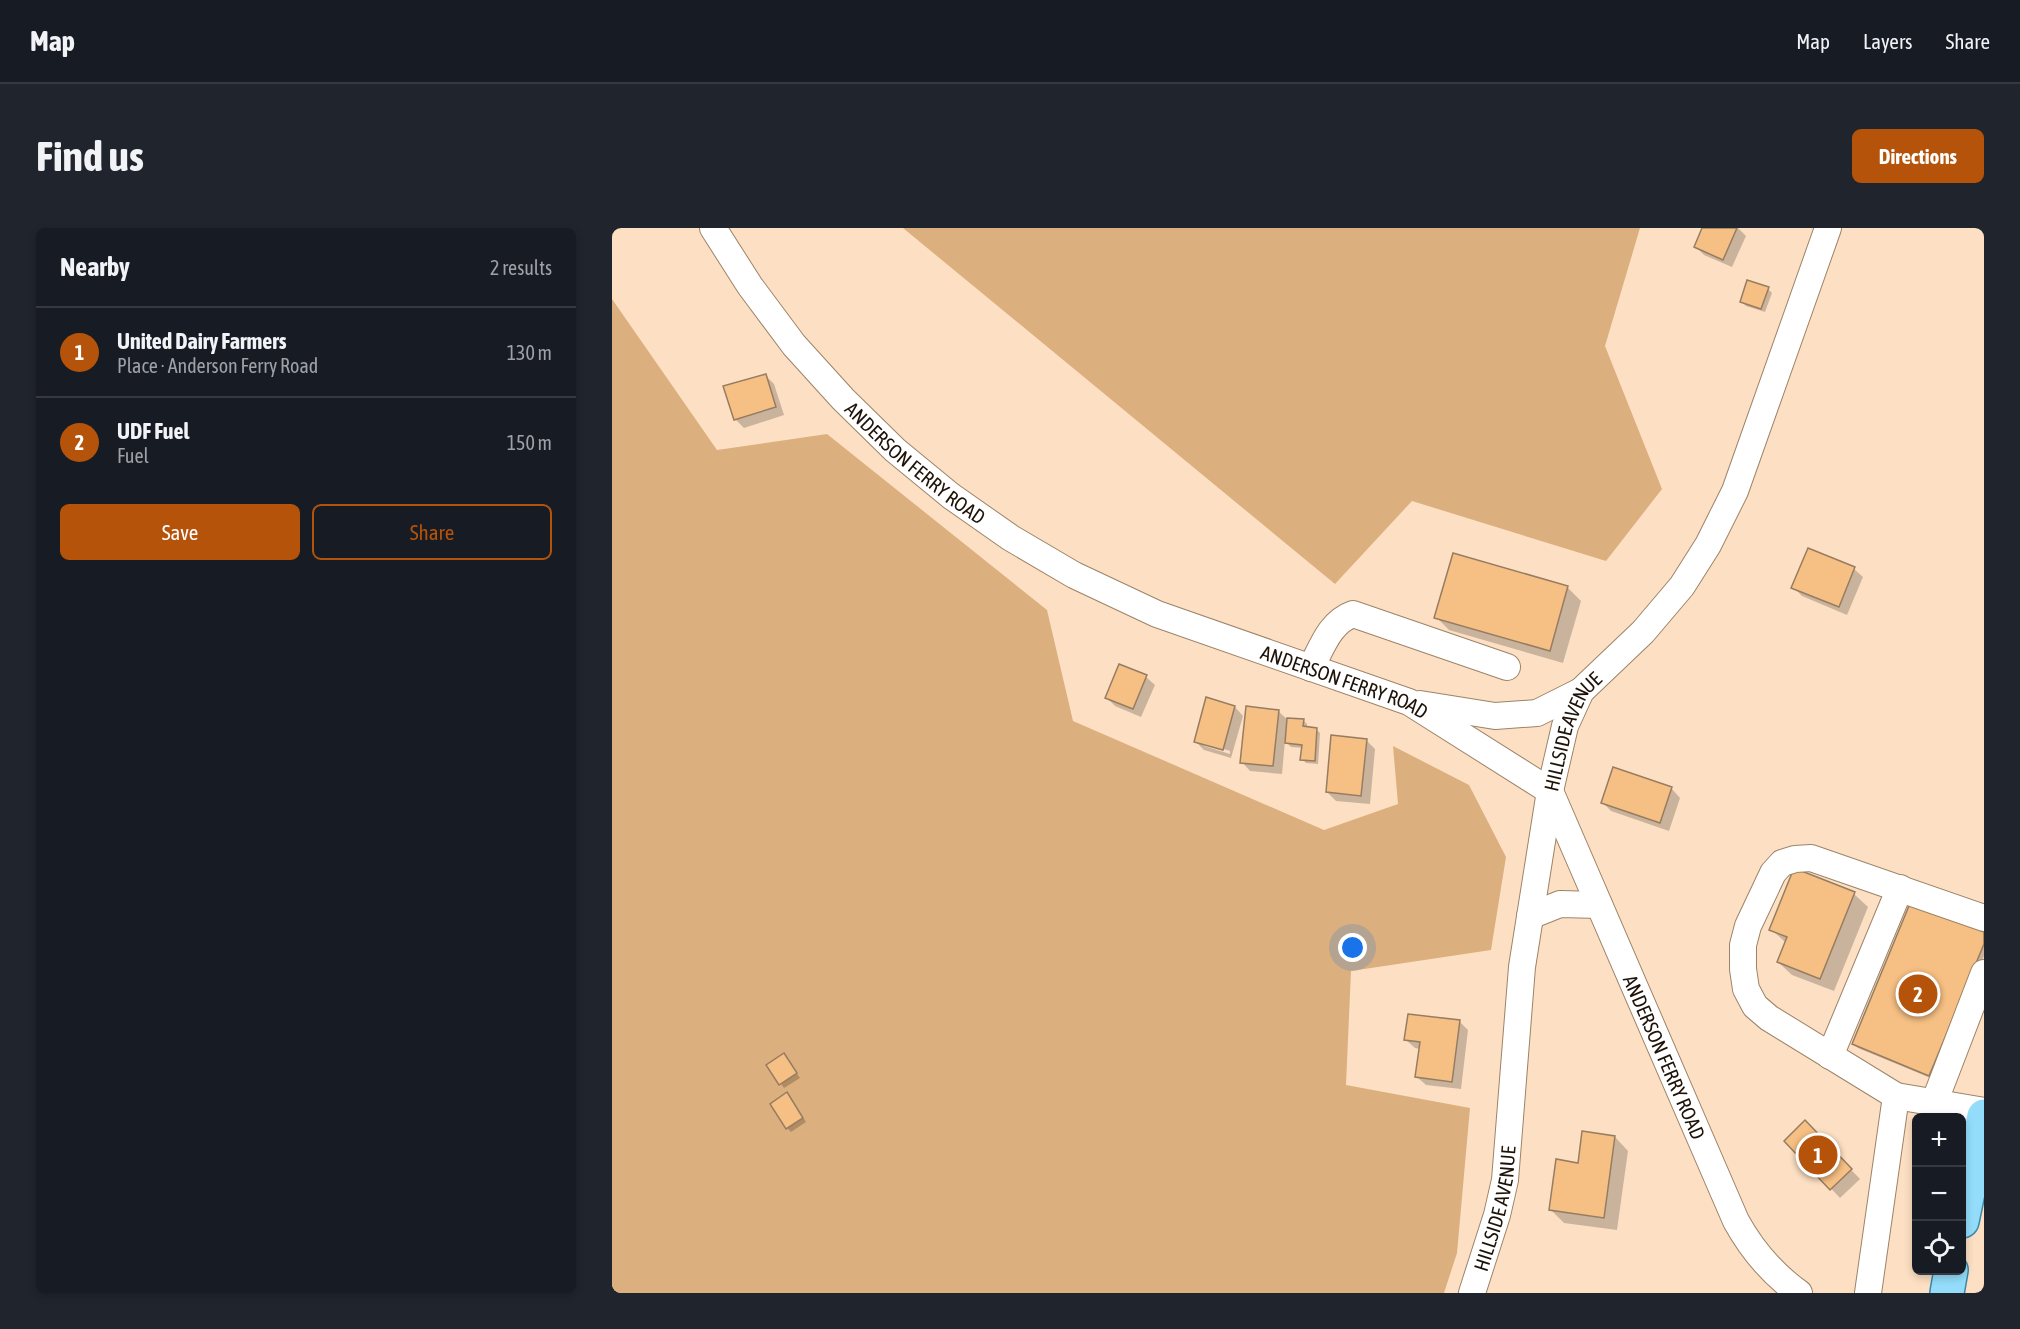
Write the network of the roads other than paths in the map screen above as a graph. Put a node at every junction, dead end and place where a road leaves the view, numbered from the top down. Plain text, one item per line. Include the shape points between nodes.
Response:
1 (713, 228) edge
2 (1828, 228) edge
3 (1507, 667) dead end
4 (1311, 668) junction
5 (1581, 691) junction
6 (1409, 702) junction
7 (1550, 791) junction
8 (1899, 888) junction
9 (1599, 905) junction
10 (1530, 916) junction
11 (1984, 918) edge
12 (1984, 973) edge
13 (1830, 1056) junction
14 (1896, 1096) junction
15 (1934, 1103) junction
16 (1984, 1113) edge
17 (1966, 1201) edge
18 (1950, 1275) edge
19 (1472, 1293) edge
20 (1798, 1293) edge
21 (1868, 1293) edge
22 (1947, 1293) edge

1 - 4 street, ANDERSON FERRY ROAD via 794,345 895,450 951,496 1011,538 1084,580 1156,614
2 - 5 street, HILLSIDE AVENUE via 1735,491 1708,545 1682,586 1643,632
3 - 4 street via 1353,614 1342,618 1330,631
4 - 6 street, ANDERSON FERRY ROAD
5 - 6 street via 1537,713 1495,716
5 - 7 street, HILLSIDE AVENUE via 1565,726
6 - 7 street, ANDERSON FERRY ROAD
7 - 9 street, ANDERSON FERRY ROAD
7 - 10 street, HILLSIDE AVENUE
8 - 11 street
8 - 13 street
8 - 13 street via 1811,858 1795,858 1782,863 1773,873 1748,926 1743,969 1746,989 1755,1006
9 - 10 street via 1560,904
9 - 20 street, ANDERSON FERRY ROAD via 1736,1221 1761,1261
10 - 19 street, HILLSIDE AVENUE via 1521,967 1505,1180
12 - 15 street
13 - 14 street
14 - 15 street
14 - 21 street
15 - 16 street
16 - 17 main road
18 - 22 main road

